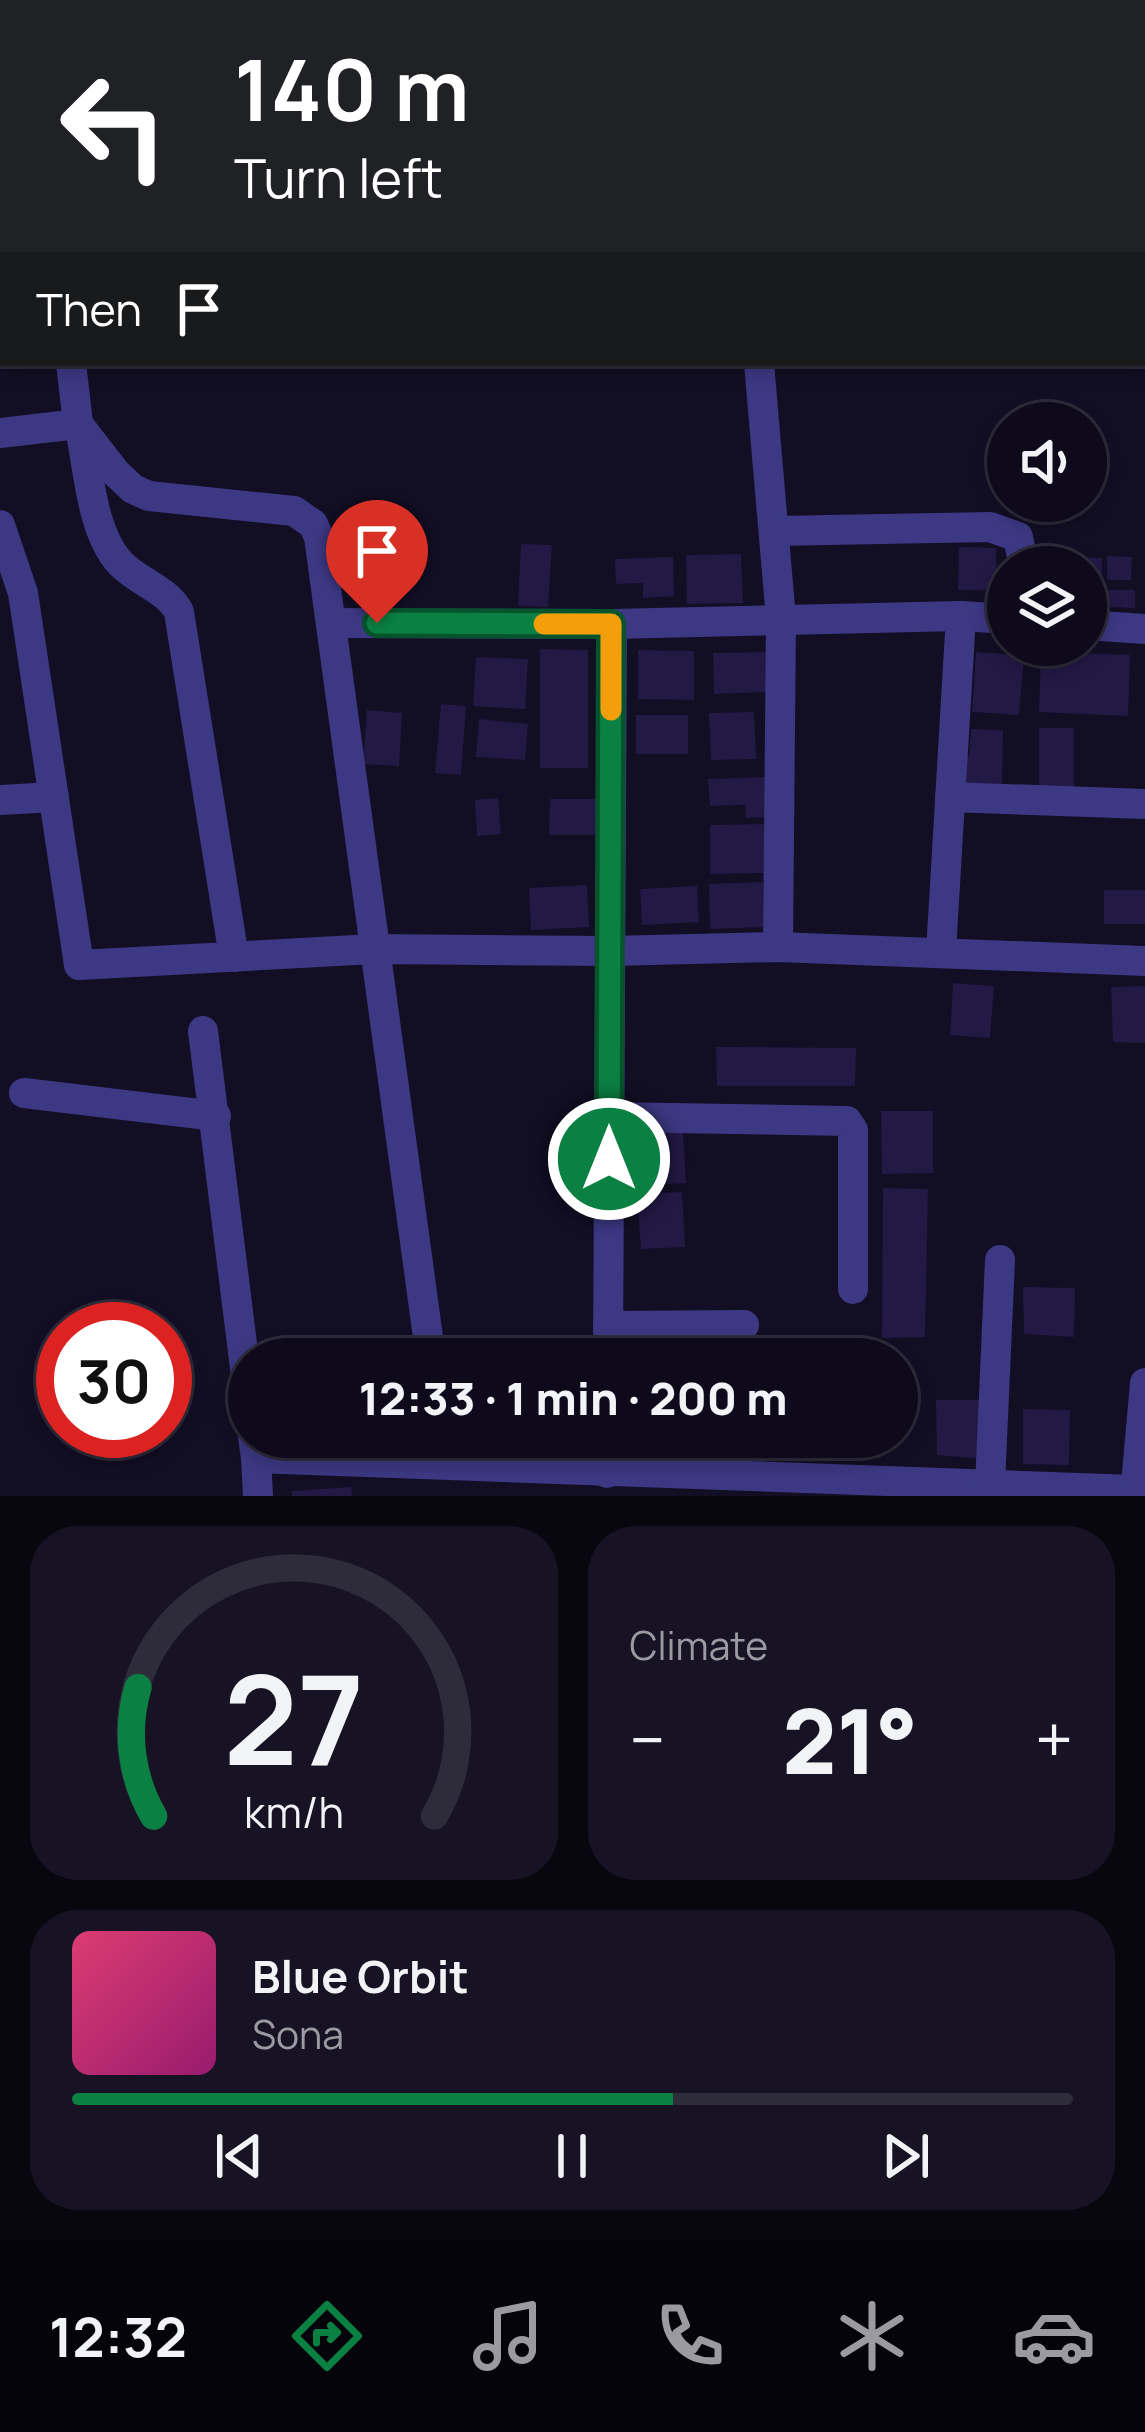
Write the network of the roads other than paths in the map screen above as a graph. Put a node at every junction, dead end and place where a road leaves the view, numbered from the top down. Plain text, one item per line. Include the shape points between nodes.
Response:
1 (71, 366) edge
2 (760, 366) edge
3 (78, 424) junction
4 (0, 433) edge
5 (0, 525) edge
6 (774, 531) junction
7 (1020, 546) edge
8 (961, 616) junction
9 (987, 618) edge
10 (781, 619) junction
11 (331, 622) junction
12 (611, 624) junction
13 (1107, 626) edge
14 (1145, 629) edge
15 (950, 796) junction
16 (54, 797) junction
17 (0, 800) edge
18 (1145, 804) edge
19 (778, 947) junction
20 (374, 949) junction
21 (610, 951) junction
22 (941, 952) junction
23 (234, 957) junction
24 (1145, 961) edge
25 (202, 1030) dead end
26 (23, 1094) dead end
27 (216, 1116) junction
28 (609, 1117) junction
29 (1000, 1259) dead end
30 (854, 1289) dead end
31 (744, 1325) dead end
32 (608, 1327) junction
33 (242, 1338) edge
34 (428, 1338) edge
35 (608, 1338) edge
36 (1145, 1383) edge
37 (256, 1458) edge
38 (489, 1458) edge
39 (608, 1458) edge
40 (608, 1474) junction
41 (990, 1485) junction
42 (1135, 1493) edge
43 (258, 1496) edge

1 - 3 street
2 - 6 street
3 - 4 street
3 - 11 street via 133,490 305,516 319,537
3 - 23 street via 115,558 179,612
5 - 16 street via 23,593
6 - 7 street via 990,527 1018,537
6 - 10 street
8 - 9 street
8 - 10 street
8 - 15 street
10 - 12 street
10 - 19 street
11 - 12 street
11 - 20 street
12 - 21 street
13 - 14 street
15 - 18 street
15 - 22 street
16 - 17 street
16 - 23 street via 80,965
19 - 21 street
19 - 22 street
20 - 21 street
20 - 23 street
20 - 34 street
21 - 28 street
22 - 24 street
25 - 27 street
26 - 27 street
27 - 33 street
28 - 30 street via 847,1121
28 - 32 street
29 - 41 street
31 - 32 street
32 - 35 street
36 - 42 street
37 - 43 street
38 - 40 street
39 - 40 street
40 - 41 street
41 - 42 street

